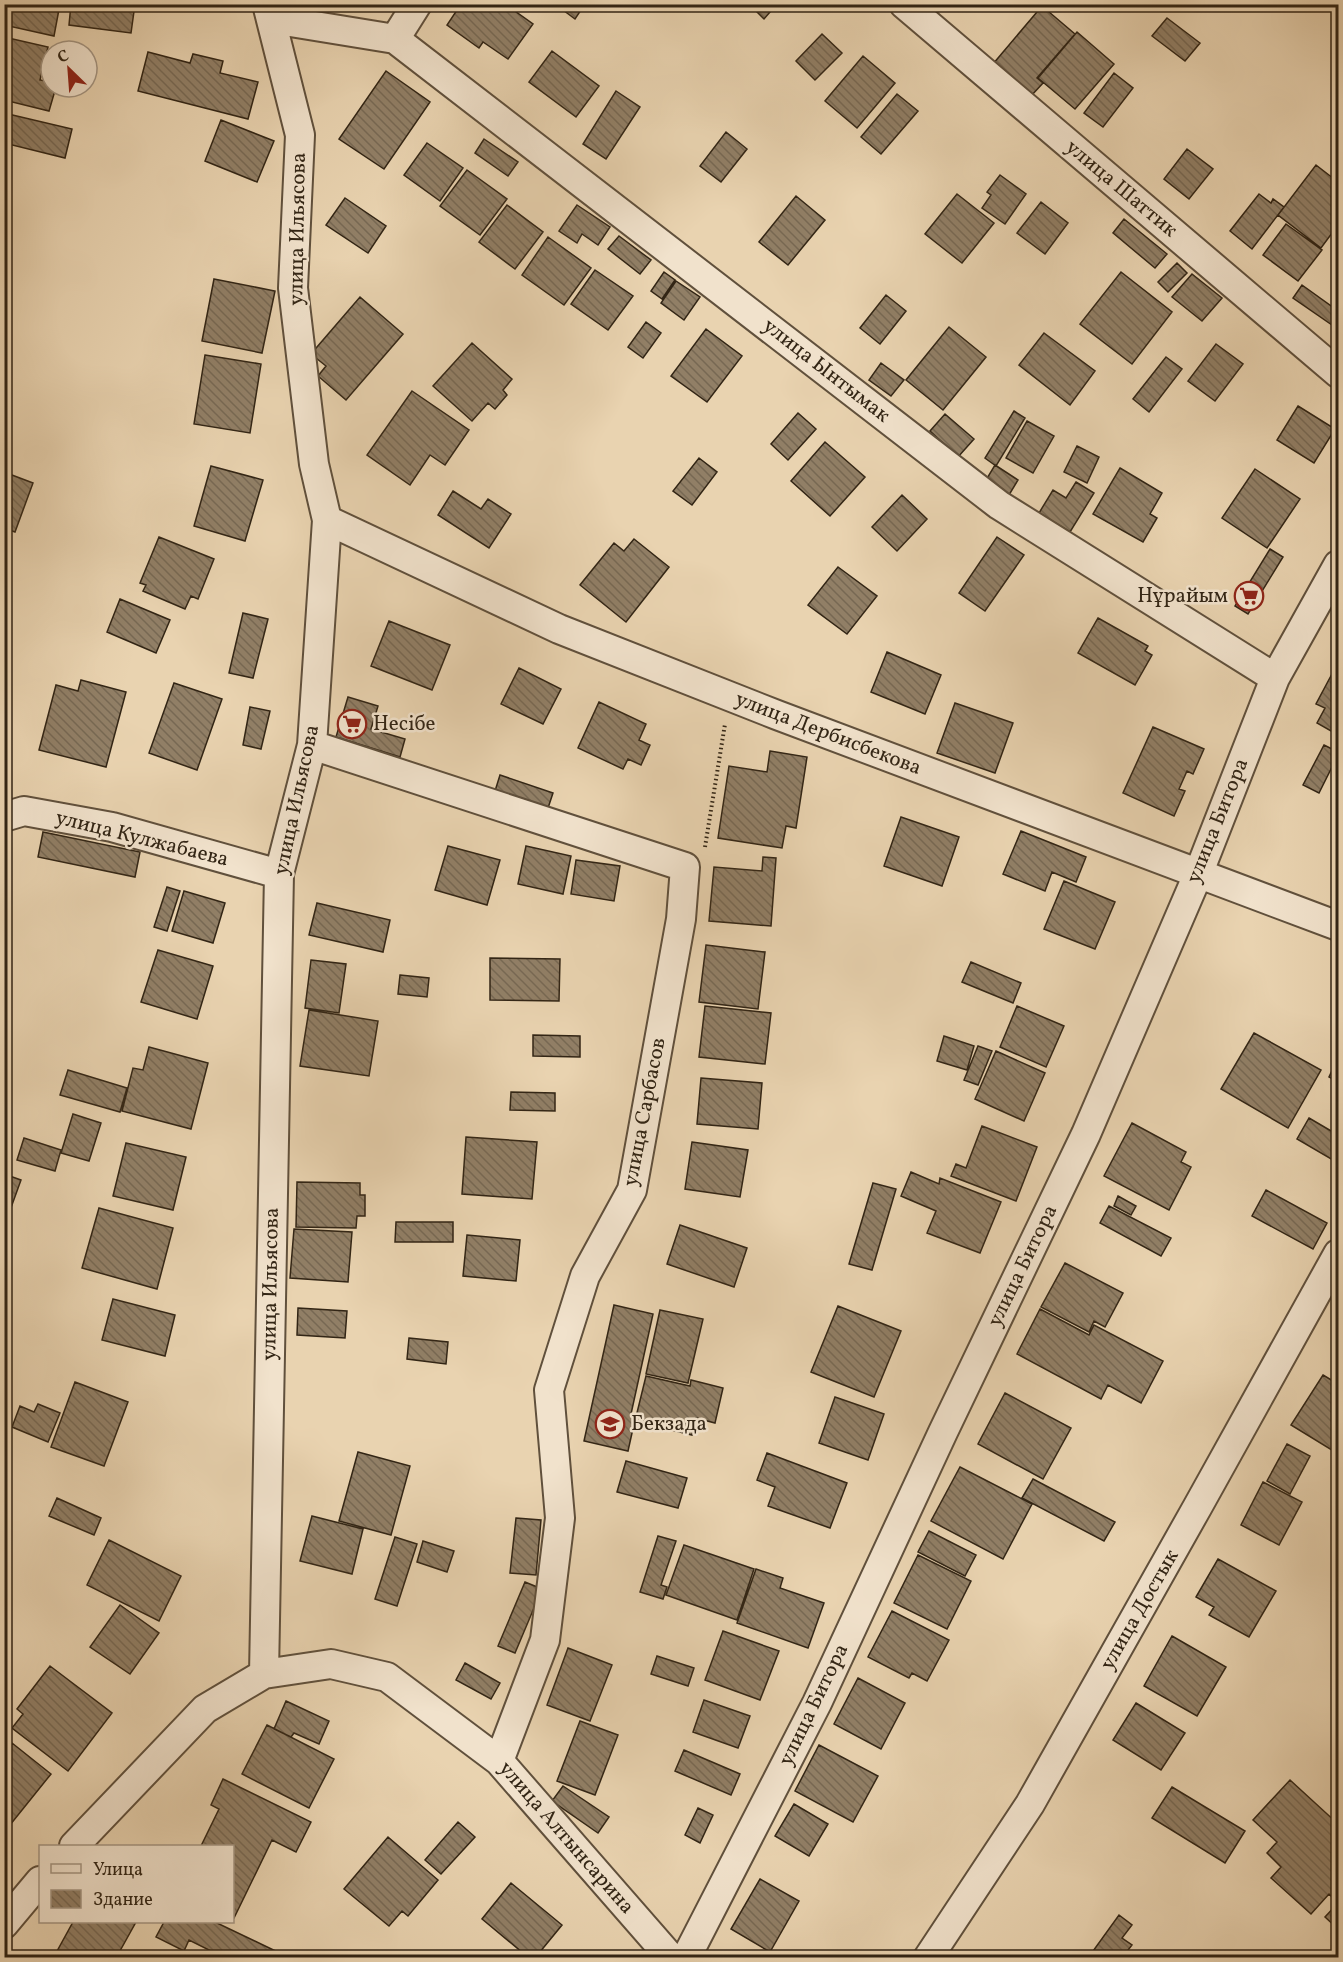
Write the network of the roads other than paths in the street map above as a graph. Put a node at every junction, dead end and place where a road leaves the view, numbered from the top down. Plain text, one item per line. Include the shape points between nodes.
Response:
1 (417, 4) edge
2 (904, 4) edge
3 (270, 12) edge
4 (395, 39) junction
5 (1338, 373) edge
6 (327, 520) junction
7 (1338, 565) edge
8 (1275, 678) junction
9 (312, 745) junction
10 (4, 817) edge
11 (1199, 872) junction
12 (279, 874) junction
13 (1338, 926) edge
14 (1338, 1254) edge
15 (264, 1674) junction
16 (499, 1761) junction
17 (75, 1845) edge
18 (39, 1882) edge
19 (4, 1924) edge
20 (671, 1958) edge
21 (686, 1958) edge
22 (928, 1958) edge

1 - 4 street
2 - 5 street, улица Шаттик
3 - 4 street
3 - 6 street, улица Ильясова via 300,135 293,288 314,464
4 - 8 street, улица Ынтымак via 999,505
6 - 9 street, улица Ильясова
6 - 11 street, улица Дербисбекова via 559,630
7 - 8 street, улица Битора
8 - 11 street, улица Битора
9 - 12 street, улица Ильясова
9 - 16 street, улица Сарбасов via 685,867 681,919 632,1190 585,1276 549,1390 560,1518 544,1640
10 - 12 street, улица Кулжабаева via 24,811 112,827
11 - 13 street, улица Дербисбекова
11 - 21 street, улица Битора via 1086,1134 817,1702
12 - 15 street, улица Ильясова
14 - 22 street, улица Достык via 1030,1804
15 - 16 street, улица Алтынсарина via 331,1664 387,1677
15 - 17 street, улица Алтынсарина via 205,1709
16 - 20 street, улица Алтынсарина
18 - 19 street

